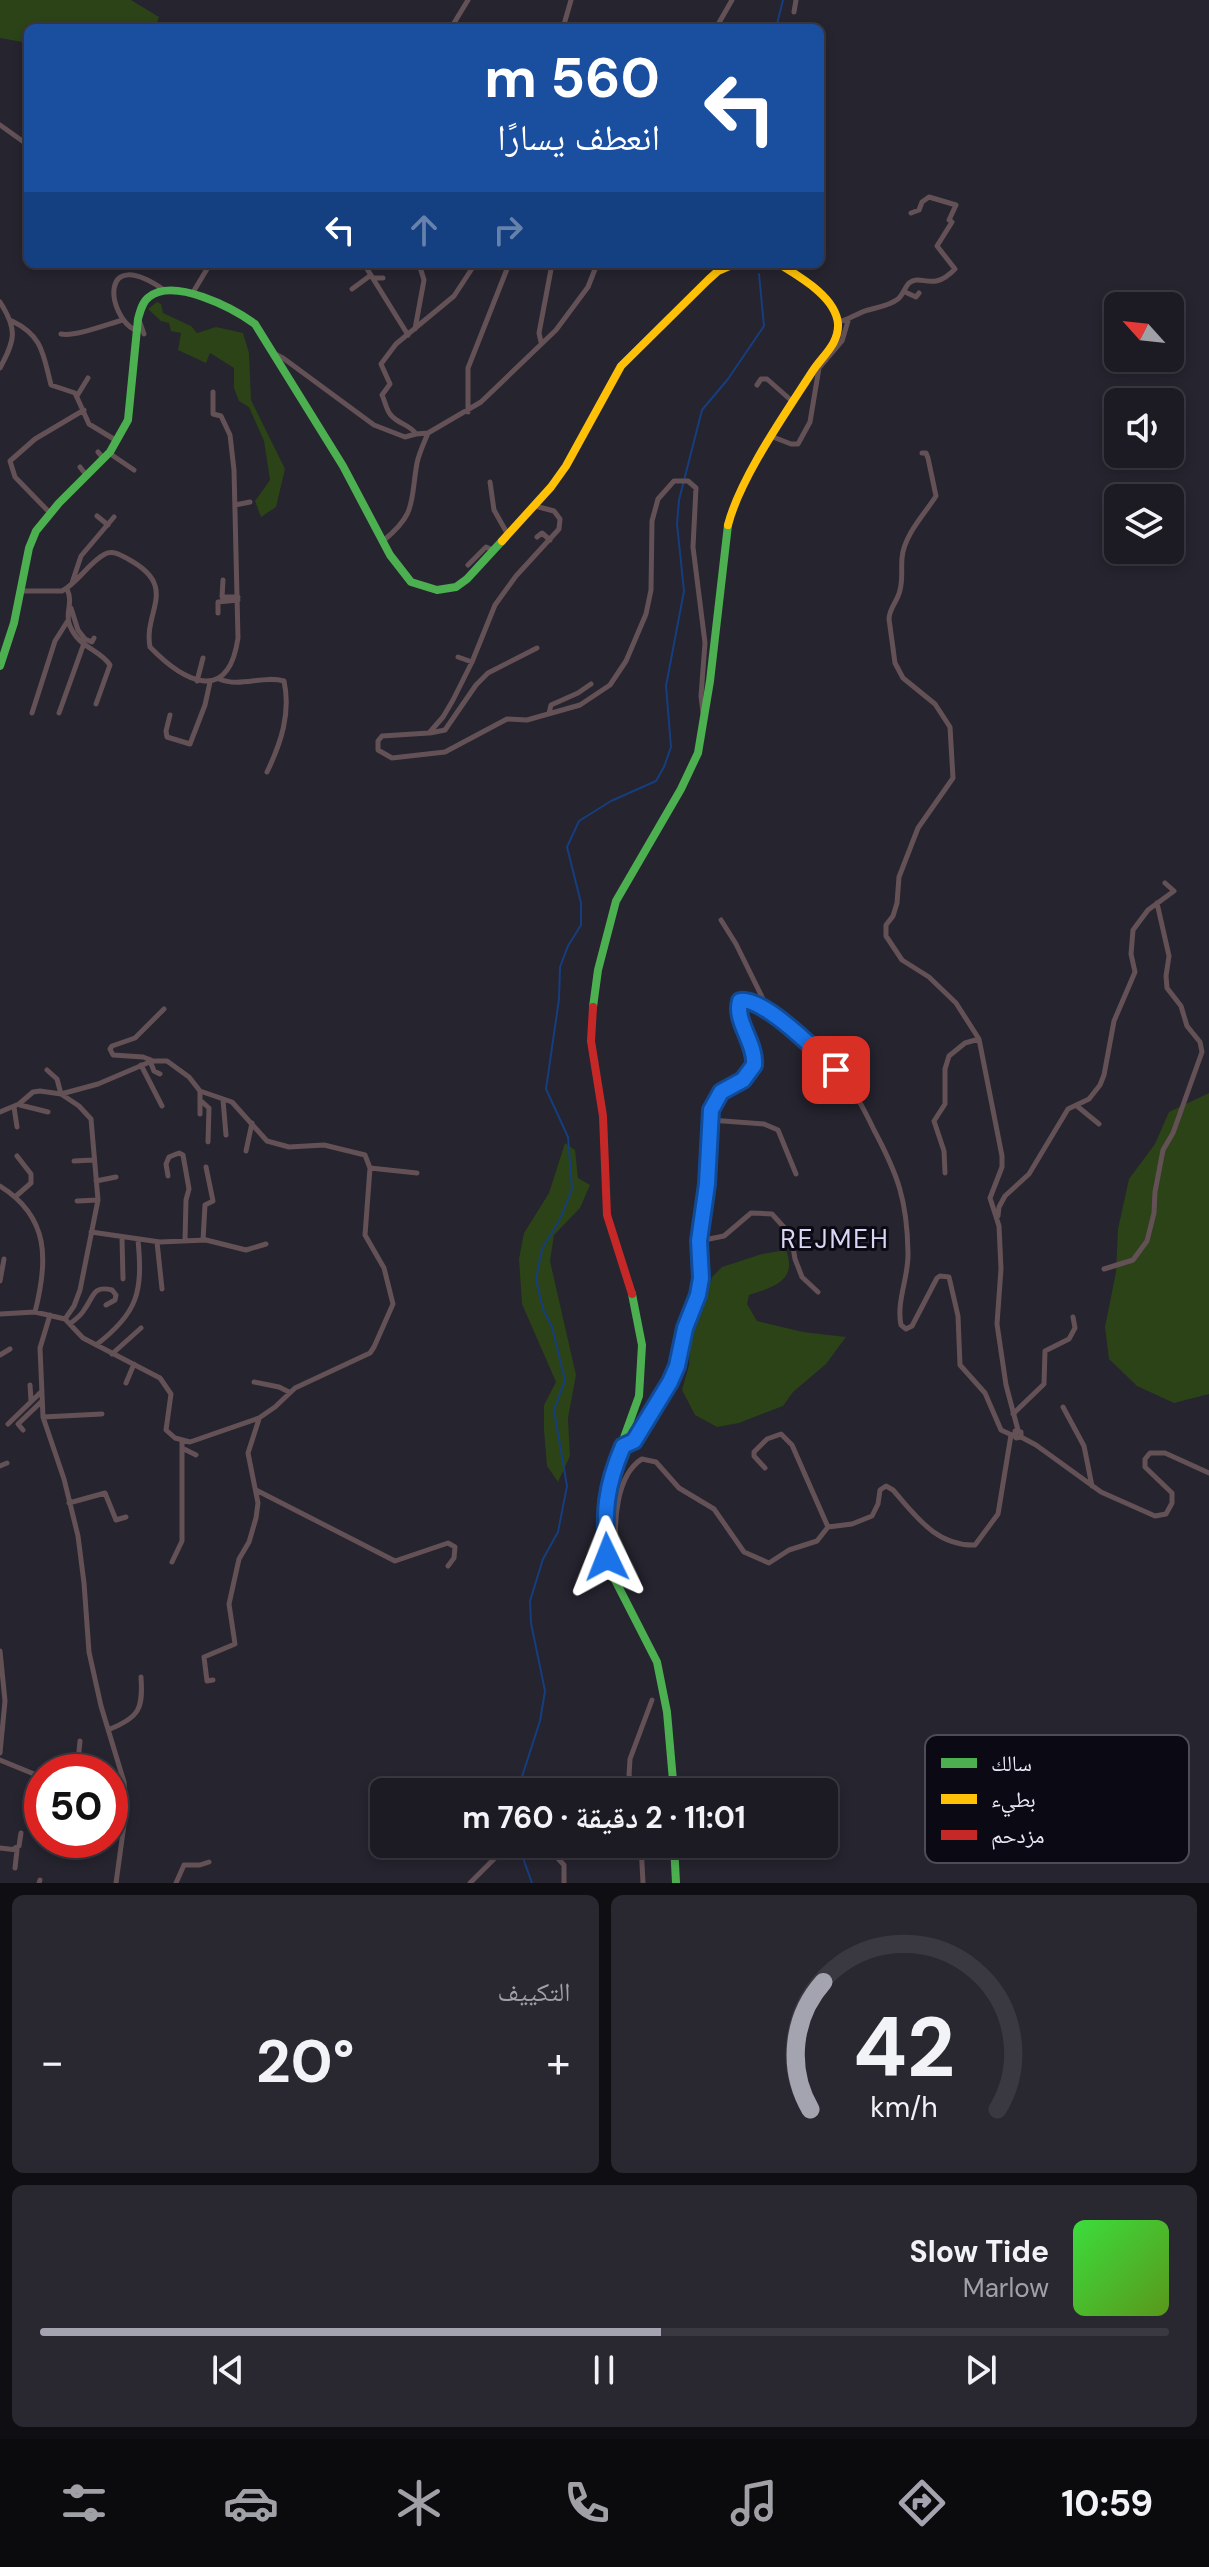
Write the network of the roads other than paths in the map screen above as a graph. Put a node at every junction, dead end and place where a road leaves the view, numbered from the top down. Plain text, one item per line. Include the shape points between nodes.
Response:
1 (468, 0) edge
2 (571, 0) edge
3 (732, 0) edge
4 (796, 0) edge
5 (794, 12) dead end
6 (453, 24) edge
7 (564, 24) edge
8 (718, 24) edge
9 (0, 125) edge
10 (24, 142) edge
11 (911, 213) dead end
12 (208, 268) edge
13 (367, 268) edge
14 (420, 268) edge
15 (472, 268) edge
16 (507, 268) edge
17 (551, 268) edge
18 (595, 268) edge
19 (725, 268) edge
20 (787, 268) edge
21 (372, 276) junction
22 (383, 278) dead end
23 (352, 289) dead end
24 (164, 290) junction
25 (905, 292) junction
26 (919, 293) dead end
27 (192, 294) junction
28 (0, 302) edge
29 (123, 320) junction
30 (848, 320) junction
31 (12, 321) junction
32 (838, 322) junction
33 (415, 329) junction
34 (140, 332) junction
35 (61, 334) dead end
36 (408, 335) junction
37 (541, 343) junction
38 (274, 354) junction
39 (0, 368) edge
40 (88, 378) dead end
41 (757, 385) dead end
42 (213, 392) dead end
43 (77, 396) junction
44 (793, 402) junction
45 (84, 410) junction
46 (468, 412) junction
47 (428, 433) junction
48 (416, 434) junction
49 (773, 437) junction
50 (117, 441) junction
51 (922, 453) dead end
52 (104, 454) junction
53 (80, 467) dead end
54 (134, 470) dead end
55 (87, 476) junction
56 (490, 482) dead end
57 (250, 502) dead end
58 (235, 505) junction
59 (534, 506) junction
60 (50, 513) junction
61 (97, 516) dead end
62 (114, 517) dead end
63 (108, 525) junction
64 (507, 533) junction
65 (537, 537) dead end
66 (550, 540) junction
67 (383, 541) junction
68 (493, 550) junction
69 (468, 565) dead end
70 (223, 580) dead end
71 (72, 584) junction
72 (67, 589) junction
73 (21, 591) junction
74 (238, 598) junction
75 (70, 607) junction
76 (218, 613) dead end
77 (67, 622) junction
78 (94, 638) dead end
79 (83, 646) junction
80 (537, 648) dead end
81 (458, 657) dead end
82 (203, 658) dead end
83 (472, 662) junction
84 (0, 666) edge
85 (219, 679) junction
86 (197, 681) junction
87 (210, 682) junction
88 (591, 684) dead end
89 (96, 704) dead end
90 (32, 713) dead end
91 (59, 713) dead end
92 (549, 713) junction
93 (170, 715) dead end
94 (704, 719) junction
95 (429, 733) junction
96 (267, 772) dead end
97 (1165, 883) dead end
98 (1157, 903) junction
99 (721, 920) dead end
100 (762, 1005) junction
101 (164, 1009) dead end
102 (979, 1039) junction
103 (151, 1061) junction
104 (141, 1065) junction
105 (47, 1070) dead end
106 (160, 1074) dead end
107 (200, 1091) junction
108 (61, 1094) junction
109 (223, 1099) junction
110 (200, 1100) junction
111 (16, 1106) junction
112 (162, 1106) dead end
113 (1077, 1106) junction
114 (0, 1112) edge
115 (48, 1112) dead end
116 (200, 1114) dead end
117 (710, 1120) junction
118 (252, 1122) junction
119 (1099, 1124) dead end
120 (17, 1127) dead end
121 (226, 1135) dead end
122 (208, 1142) dead end
123 (246, 1151) dead end
124 (17, 1156) dead end
125 (93, 1160) junction
126 (74, 1161) dead end
127 (206, 1167) dead end
128 (370, 1168) junction
129 (417, 1173) dead end
130 (945, 1173) dead end
131 (796, 1174) dead end
132 (168, 1176) dead end
133 (116, 1177) dead end
134 (96, 1181) junction
135 (0, 1186) edge
136 (15, 1197) junction
137 (98, 1200) junction
138 (77, 1201) dead end
139 (998, 1217) junction
140 (91, 1232) junction
141 (122, 1238) junction
142 (138, 1240) junction
143 (185, 1240) junction
144 (203, 1240) junction
145 (699, 1241) junction
146 (157, 1242) junction
147 (266, 1244) dead end
148 (4, 1259) dead end
149 (1104, 1269) dead end
150 (123, 1279) dead end
151 (0, 1281) edge
152 (162, 1289) dead end
153 (818, 1292) dead end
154 (106, 1305) dead end
155 (35, 1312) junction
156 (0, 1314) edge
157 (50, 1315) junction
158 (1073, 1317) dead end
159 (67, 1322) junction
160 (141, 1328) dead end
161 (96, 1345) junction
162 (10, 1349) dead end
163 (112, 1354) junction
164 (0, 1355) edge
165 (134, 1364) junction
166 (254, 1382) dead end
167 (126, 1383) dead end
168 (30, 1385) dead end
169 (289, 1392) junction
170 (41, 1393) junction
171 (42, 1401) junction
172 (32, 1402) junction
173 (1063, 1407) dead end
174 (102, 1414) dead end
175 (1013, 1414) junction
176 (43, 1417) junction
177 (259, 1418) junction
178 (8, 1424) dead end
179 (23, 1430) dead end
180 (1018, 1430) junction
181 (1012, 1436) junction
182 (1021, 1437) junction
183 (182, 1441) junction
184 (623, 1446) junction
185 (184, 1449) junction
186 (196, 1455) dead end
187 (765, 1468) dead end
188 (1209, 1473) edge
189 (1092, 1487) junction
190 (255, 1489) junction
191 (69, 1503) junction
192 (126, 1517) dead end
193 (828, 1527) junction
194 (172, 1562) dead end
195 (448, 1566) dead end
196 (620, 1590) junction
197 (0, 1651) edge
198 (141, 1677) dead end
199 (213, 1680) dead end
200 (652, 1700) dead end
201 (110, 1729) junction
202 (80, 1741) dead end
203 (0, 1753) edge
204 (79, 1754) edge
205 (0, 1760) edge
206 (24, 1770) edge
207 (630, 1778) edge
208 (673, 1778) edge
209 (21, 1833) dead end
210 (0, 1848) edge
211 (14, 1848) junction
212 (495, 1858) edge
213 (558, 1858) edge
214 (642, 1858) edge
215 (675, 1858) edge
216 (209, 1862) dead end
217 (15, 1868) dead end
218 (116, 1883) edge
219 (176, 1883) edge
220 (470, 1883) edge
221 (564, 1883) edge
222 (643, 1883) edge
223 (676, 1883) edge

1 - 6 street
2 - 7 street
3 - 8 street
4 - 5 street
9 - 10 street
11 - 25 street via 929,197 956,205 937,246 955,269 936,283 910,283
12 - 27 street
13 - 21 street
14 - 33 street via 424,280
15 - 33 street via 454,296
16 - 46 street via 468,368
17 - 37 street
18 - 37 street via 588,287
19 - 59 main road via 621,366 560,476
20 - 32 main road via 814,288
21 - 22 street
21 - 23 street
21 - 36 street
24 - 27 main road
24 - 29 street via 138,275 121,276 114,292
24 - 34 main road via 138,308
25 - 26 street via 916,297
25 - 30 street via 888,305
27 - 38 main road via 246,316
28 - 31 street
29 - 34 street
29 - 35 street via 73,337
30 - 32 street
30 - 49 street via 842,341 819,368 810,422 798,444
31 - 39 street via 12,343
31 - 43 street via 32,333 51,385
32 - 44 main road via 835,342
33 - 36 street
34 - 50 main road via 129,417
36 - 48 street via 383,359 390,384 382,395 391,416
37 - 46 street
38 - 48 street via 374,425 405,437
38 - 67 main road
40 - 43 street
41 - 44 street via 767,379
42 - 58 street via 213,414 221,416 230,435
43 - 45 street
44 - 49 main road
45 - 50 street via 89,424
45 - 60 street via 10,461 15,477
46 - 47 street
47 - 48 street
47 - 67 street via 408,513
49 - 94 main road via 737,497 728,526
50 - 52 main road
51 - 102 street via 928,458 936,496 906,541 902,583 889,619 895,663 903,678 935,704 950,727 953,778 918,828 899,877 886,936 902,960 956,1003
52 - 54 street
52 - 55 main road
53 - 55 street
55 - 60 main road
56 - 64 street via 494,510
57 - 58 street
58 - 74 street
59 - 64 main road
59 - 66 street via 559,515 561,525
60 - 73 main road via 33,537
61 - 63 street
62 - 63 street
63 - 71 street via 81,556
64 - 68 main road
65 - 66 street via 542,533
66 - 83 street via 525,562 495,605
67 - 68 main road via 411,582 437,590 461,583
68 - 69 street via 486,547
70 - 74 street via 222,597
71 - 72 street
71 - 86 street via 111,552 145,569 157,593 150,647
72 - 73 street
72 - 75 street
73 - 84 main road
74 - 76 street via 218,602
74 - 85 street via 234,657
75 - 77 street
75 - 78 street via 82,636 92,642
77 - 79 street
77 - 90 street via 55,641
79 - 89 street via 110,665
79 - 91 street
80 - 95 street via 488,673 445,730
81 - 83 street
82 - 86 street
83 - 95 street
85 - 87 street
85 - 96 street via 230,684 284,681 282,739
86 - 87 street
87 - 93 street via 190,744 167,737
88 - 92 street via 551,705
92 - 94 street via 590,700 618,675 649,603 652,521 658,499 669,485 685,480 696,488 693,547 705,643
92 - 95 street via 507,719 438,754 392,758 378,750 382,736
94 - 184 main road via 689,772 616,901 593,996 591,1041 603,1116 607,1215 642,1345 639,1396
97 - 98 street via 1174,891
98 - 113 street via 1133,930 1135,972 1114,1021 1104,1075 1095,1092
98 - 149 street via 1169,956 1167,988 1202,1052 1163,1150 1147,1241 1133,1260
99 - 100 street
100 - 117 street via 743,999 738,1005 754,1065 743,1080 721,1092
100 - 181 street via 845,1080 893,1164 909,1256 901,1325 912,1326 937,1278 949,1277 958,1316 960,1365 985,1393 999,1428
101 - 103 street via 135,1038 110,1049 113,1055
102 - 130 street via 959,1046 946,1062 945,1104 934,1121
102 - 139 street via 1002,1156 990,1198
103 - 104 street
103 - 106 street
103 - 107 street via 167,1061
104 - 108 street
104 - 112 street
105 - 108 street via 57,1079
107 - 109 street
107 - 110 street
108 - 111 street via 33,1092
108 - 125 street via 91,1119
109 - 118 street
109 - 121 street
110 - 116 street
110 - 122 street via 209,1108
111 - 114 street
111 - 115 street
111 - 120 street
113 - 119 street
113 - 139 street via 1068,1109 1029,1174 1005,1196
117 - 131 street via 778,1130
117 - 145 street
118 - 123 street
118 - 128 street via 267,1141 348,1149 365,1155
124 - 136 street via 31,1174 31,1183
125 - 126 street
125 - 134 street
127 - 144 street via 213,1201 205,1205
128 - 129 street
128 - 169 street via 365,1235 391,1289 390,1313 370,1353
132 - 143 street via 169,1157 183,1155 189,1189
133 - 134 street
134 - 137 street
135 - 136 street
136 - 155 street via 41,1236 43,1267
137 - 138 street
137 - 140 street
139 - 175 street via 997,1324
140 - 141 street
140 - 159 street via 91,1251
141 - 142 street
141 - 150 street
142 - 146 street
142 - 161 street via 137,1301
143 - 144 street
143 - 146 street
144 - 147 street via 246,1250
145 - 153 street via 724,1236 751,1213 772,1214 791,1235 802,1277
145 - 184 street via 700,1288 677,1366 634,1441
146 - 152 street
148 - 151 street
154 - 159 street via 116,1295 100,1288 84,1312
155 - 156 street
155 - 157 street
157 - 159 street
157 - 170 street via 40,1348
158 - 175 street via 1069,1339 1044,1354 1044,1384
159 - 161 street
160 - 163 street
161 - 163 street
162 - 164 street
163 - 165 street
165 - 167 street
165 - 183 street via 168,1387 166,1430
166 - 169 street
168 - 172 street
169 - 177 street
170 - 171 street
170 - 172 street
171 - 176 street
171 - 179 street via 18,1424
172 - 178 street
173 - 189 street via 1084,1446
174 - 176 street
175 - 180 street
176 - 191 street
177 - 183 street
177 - 190 street via 248,1453
180 - 181 street
180 - 182 street
181 - 182 street
181 - 193 street via 998,1514 975,1545 933,1533 886,1486 872,1516
182 - 189 street
183 - 185 street
184 - 196 main road via 606,1500 607,1557
185 - 186 street
185 - 194 street via 182,1541
187 - 193 street via 754,1452 781,1434 792,1445
188 - 189 street via 1165,1453 1147,1456 1145,1467 1172,1493 1171,1507 1163,1516
190 - 195 street via 395,1561 448,1543 455,1547
190 - 199 street via 256,1518 229,1604 235,1644 204,1657 207,1681
191 - 192 street via 105,1493 116,1520
191 - 201 street via 83,1571 89,1652
193 - 196 street via 817,1541 764,1562 738,1546 714,1509 679,1488 656,1462 642,1459 628,1473 618,1509
196 - 208 main road via 657,1662
197 - 203 street via 5,1701
198 - 201 street via 139,1711
200 - 207 street via 630,1759
201 - 218 street via 126,1810
202 - 204 street
205 - 206 street
209 - 211 street
210 - 211 street
211 - 217 street via 19,1852
212 - 220 street
213 - 221 street via 564,1865
214 - 222 street
215 - 223 main road
216 - 219 street via 184,1865

